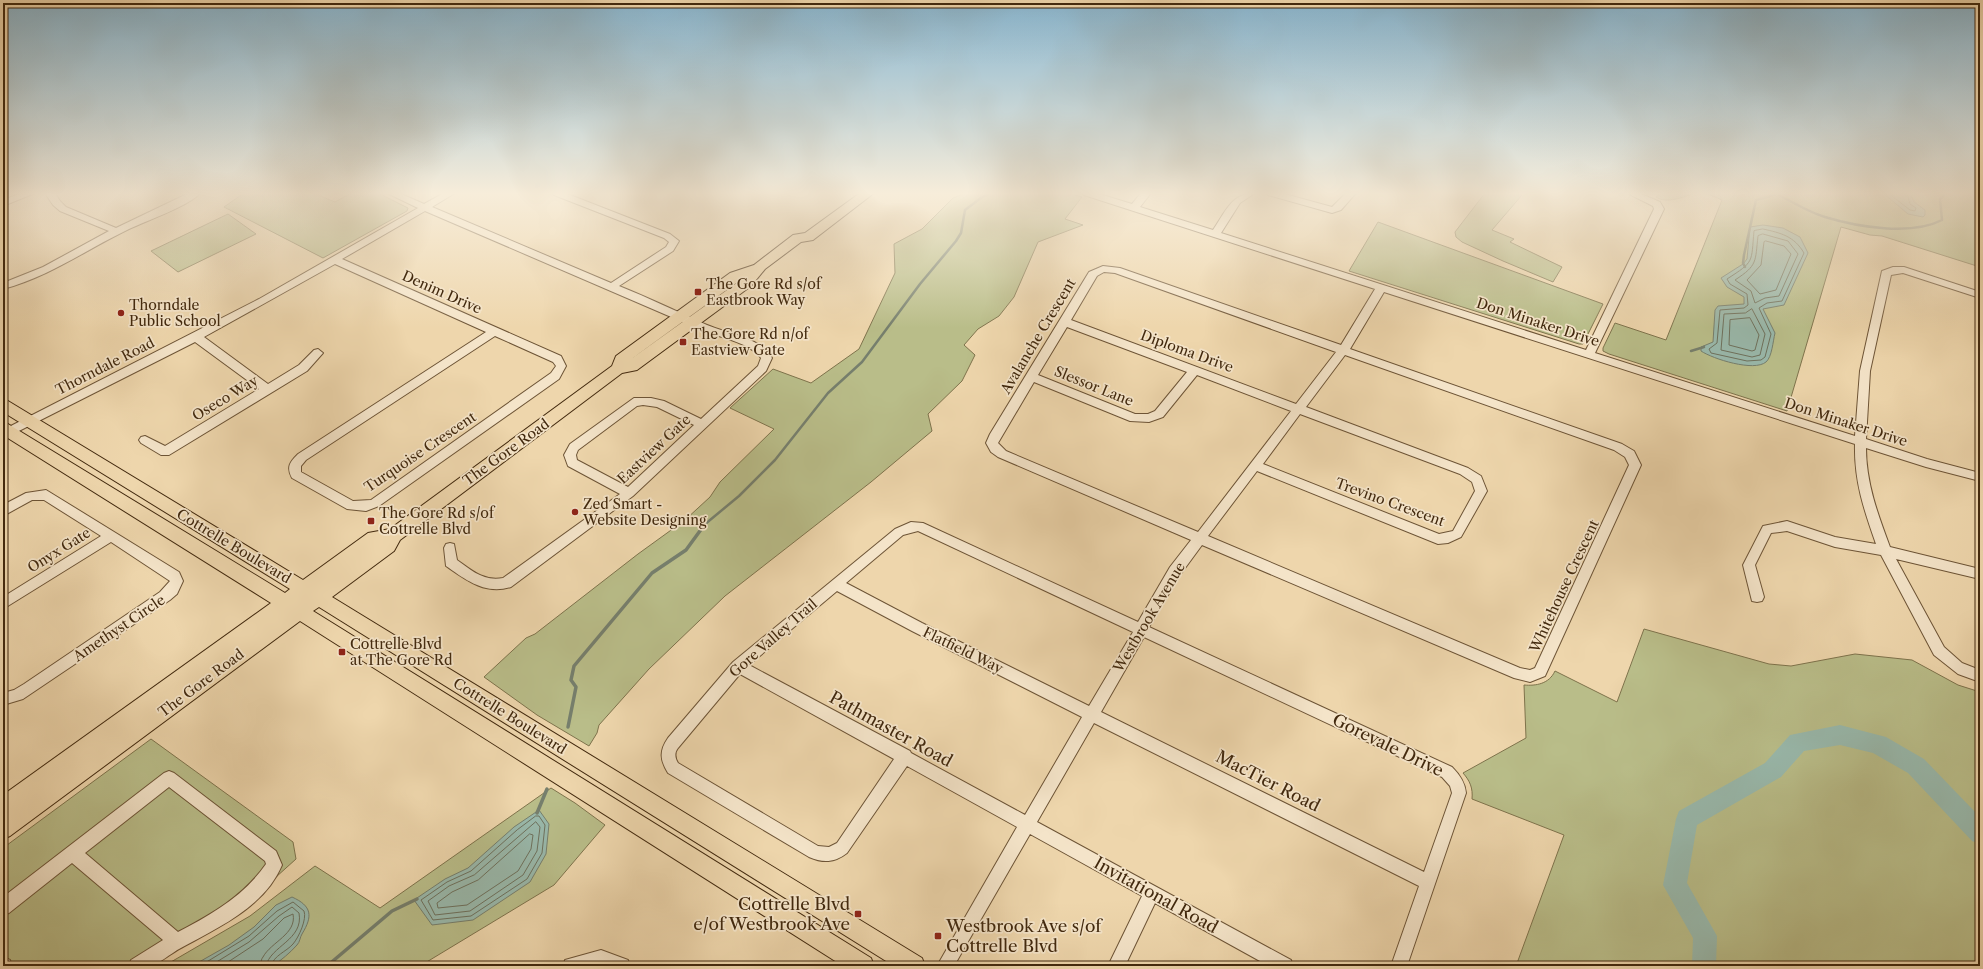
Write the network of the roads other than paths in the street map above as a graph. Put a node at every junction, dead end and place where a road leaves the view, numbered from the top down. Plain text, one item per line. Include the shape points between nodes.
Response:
1 (103, 238) edge
2 (370, 238) edge
3 (496, 238) edge
4 (670, 238) edge
5 (798, 238) edge
6 (1229, 238) edge
7 (1645, 238) edge
8 (333, 259) junction
9 (3, 286) edge
10 (611, 287) junction
11 (1381, 288) junction
12 (1980, 295) edge
13 (687, 319) junction
14 (1064, 322) junction
15 (495, 331) junction
16 (196, 337) junction
17 (1343, 350) junction
18 (318, 353) dead end
19 (1589, 354) junction
20 (1195, 370) junction
21 (1032, 377) junction
22 (268, 390) junction
23 (3, 405) edge
24 (1298, 409) junction
25 (30, 422) junction
26 (702, 424) junction
27 (5, 432) edge
28 (145, 440) dead end
29 (1860, 442) junction
30 (1256, 466) junction
31 (1980, 478) edge
32 (629, 493) junction
33 (3, 511) edge
34 (111, 536) junction
35 (1200, 539) junction
36 (450, 548) dead end
37 (1885, 551) junction
38 (1980, 574) edge
39 (836, 584) junction
40 (311, 593) junction
41 (1757, 597) dead end
42 (3, 604) edge
43 (292, 607) junction
44 (1141, 629) junction
45 (738, 666) junction
46 (1980, 676) edge
47 (3, 699) edge
48 (1091, 713) junction
49 (905, 756) junction
50 (3, 806) edge
51 (1027, 824) junction
52 (3, 828) edge
53 (73, 853) junction
54 (1428, 883) junction
55 (1152, 893) junction
56 (3, 907) edge
57 (176, 941) junction
58 (137, 966) edge
59 (571, 966) edge
60 (622, 966) edge
61 (863, 966) edge
62 (914, 966) edge
63 (945, 966) edge
64 (1116, 966) edge
65 (1285, 966) edge
66 (1399, 966) edge

1 - 9 street via 69,258 14,284
2 - 8 street, Thorndale Road
3 - 10 street
4 - 10 street via 674,241 670,248
5 - 13 main road, The Gore Road via 760,266 746,283
6 - 11 street, Don Minaker Drive
7 - 19 street
8 - 15 street, Denim Drive
8 - 16 street, Thorndale Road
10 - 13 street
11 - 17 street, Westbrook Avenue via 1362,323
11 - 19 street, Don Minaker Drive
12 - 29 street via 1904,270 1886,273 1865,371 1860,411
13 - 26 street, Eastview Gate via 754,347 766,354 767,358 762,368
13 - 40 main road, The Gore Road via 632,366 618,369 394,535 388,546
14 - 17 street, Avalanche Crescent via 1093,274 1110,269
14 - 20 street, Diploma Drive
14 - 21 street, Avalanche Crescent
15 - 15 street, Turquoise Crescent via 557,359 561,366 560,371 366,506 351,506 296,475 295,464 302,457
16 - 22 street
16 - 25 street, Thorndale Road
17 - 24 street, Westbrook Avenue
17 - 35 street, Whitehouse Crescent via 1618,447 1625,450 1634,460 1635,465 1540,672 1530,676 1519,674
18 - 22 street, Oseco Way via 303,368
19 - 29 street, Don Minaker Drive
20 - 21 street, Slessor Lane via 1159,414 1148,418 1134,418
20 - 24 street, Diploma Drive
21 - 35 street, Avalanche Crescent via 994,437 992,443 996,449 1002,454
22 - 28 street, Oseco Way via 165,452
23 - 25 main road, Cottrelle Boulevard
24 - 30 street, Westbrook Avenue
24 - 30 street, Trevino Crescent via 1477,479 1481,491 1457,534 1438,539
25 - 27 street, Thorndale Road
25 - 40 main road, Cottrelle Boulevard
26 - 32 street, Eastview Gate
26 - 32 street via 653,401 644,400 634,402 574,446 570,455 572,463
27 - 43 main road, Cottrelle Boulevard
29 - 31 street, Don Minaker Drive
29 - 37 street via 1860,467 1870,510
30 - 35 street, Westbrook Avenue
32 - 36 street, Eastview Gate via 506,583 486,585 474,579 451,562
33 - 34 street, Amethyst Circle via 30,496 46,495
34 - 42 street, Onyx Gate
34 - 47 street, Amethyst Circle via 176,578 172,590 29,688 18,695
35 - 44 street, Westbrook Avenue via 1175,571
37 - 38 street
37 - 41 street via 1835,542 1787,526 1767,529 1749,565
37 - 46 street via 1939,651 1952,664 1970,674
39 - 44 street, Gore Valley Trail via 899,532 919,526
39 - 45 street, Gore Valley Trail
39 - 48 street, Flatfield Way
40 - 43 main road, The Gore Road
40 - 62 main road, Cottrelle Boulevard
43 - 50 main road, The Gore Road
43 - 52 main road, The Gore Road
43 - 61 main road, Cottrelle Boulevard
44 - 48 street, Westbrook Avenue
44 - 54 street, Gorevale Drive via 1447,772 1459,787 1459,793
45 - 49 street, Pathmaster Road
45 - 49 street, Gore Valley Trail via 673,743 667,756 669,763 673,768 814,852 830,854 842,848
48 - 51 street, Westbrook Avenue
48 - 54 street, MacTier Road
49 - 51 street, Pathmaster Road
51 - 55 street, Invitational Road
51 - 63 street, Westbrook Avenue
53 - 56 street
53 - 57 street
53 - 57 street via 169,778 271,856 274,865 267,879 241,903
54 - 66 street, Gorevale Drive
55 - 64 street
55 - 65 street, Invitational Road
57 - 58 street
59 - 60 street via 601,958

